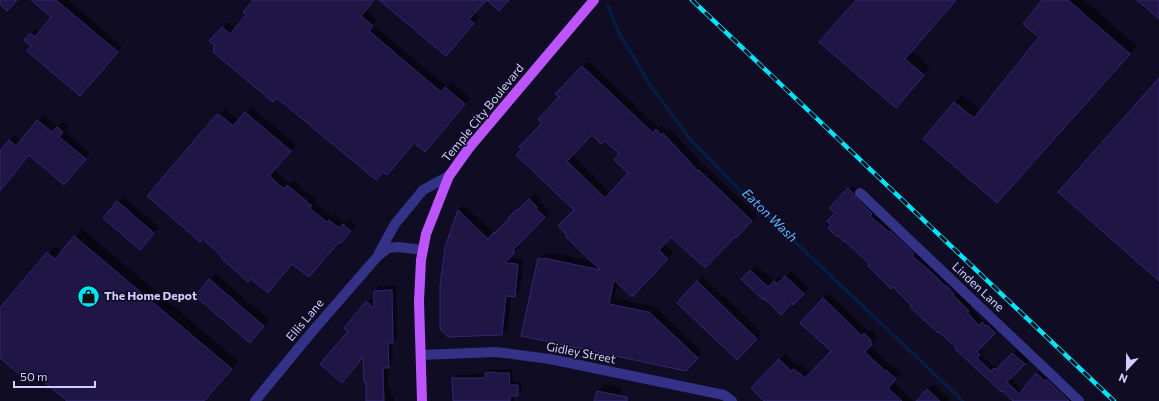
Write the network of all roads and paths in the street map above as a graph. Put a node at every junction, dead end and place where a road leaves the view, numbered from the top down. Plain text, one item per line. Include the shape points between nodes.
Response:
1 (593, 1) edge
2 (449, 176) junction
3 (860, 193) dead end
4 (423, 250) junction
5 (377, 257) junction
6 (421, 355) junction
7 (255, 401) edge
8 (422, 401) edge
9 (732, 401) edge
10 (1079, 401) edge

1 - 2 main road, Temple City Boulevard via 469,148
2 - 4 main road, Temple City Boulevard via 426,234
2 - 5 street, Ellis Lane via 424,190 395,224
3 - 10 street, Linden Lane
4 - 5 street, Ellis Lane via 388,248
4 - 6 main road, Temple City Boulevard via 419,301
5 - 7 street, Ellis Lane
6 - 8 main road, Temple City Boulevard
6 - 9 street, Gidley Street via 496,352 550,359 724,395

